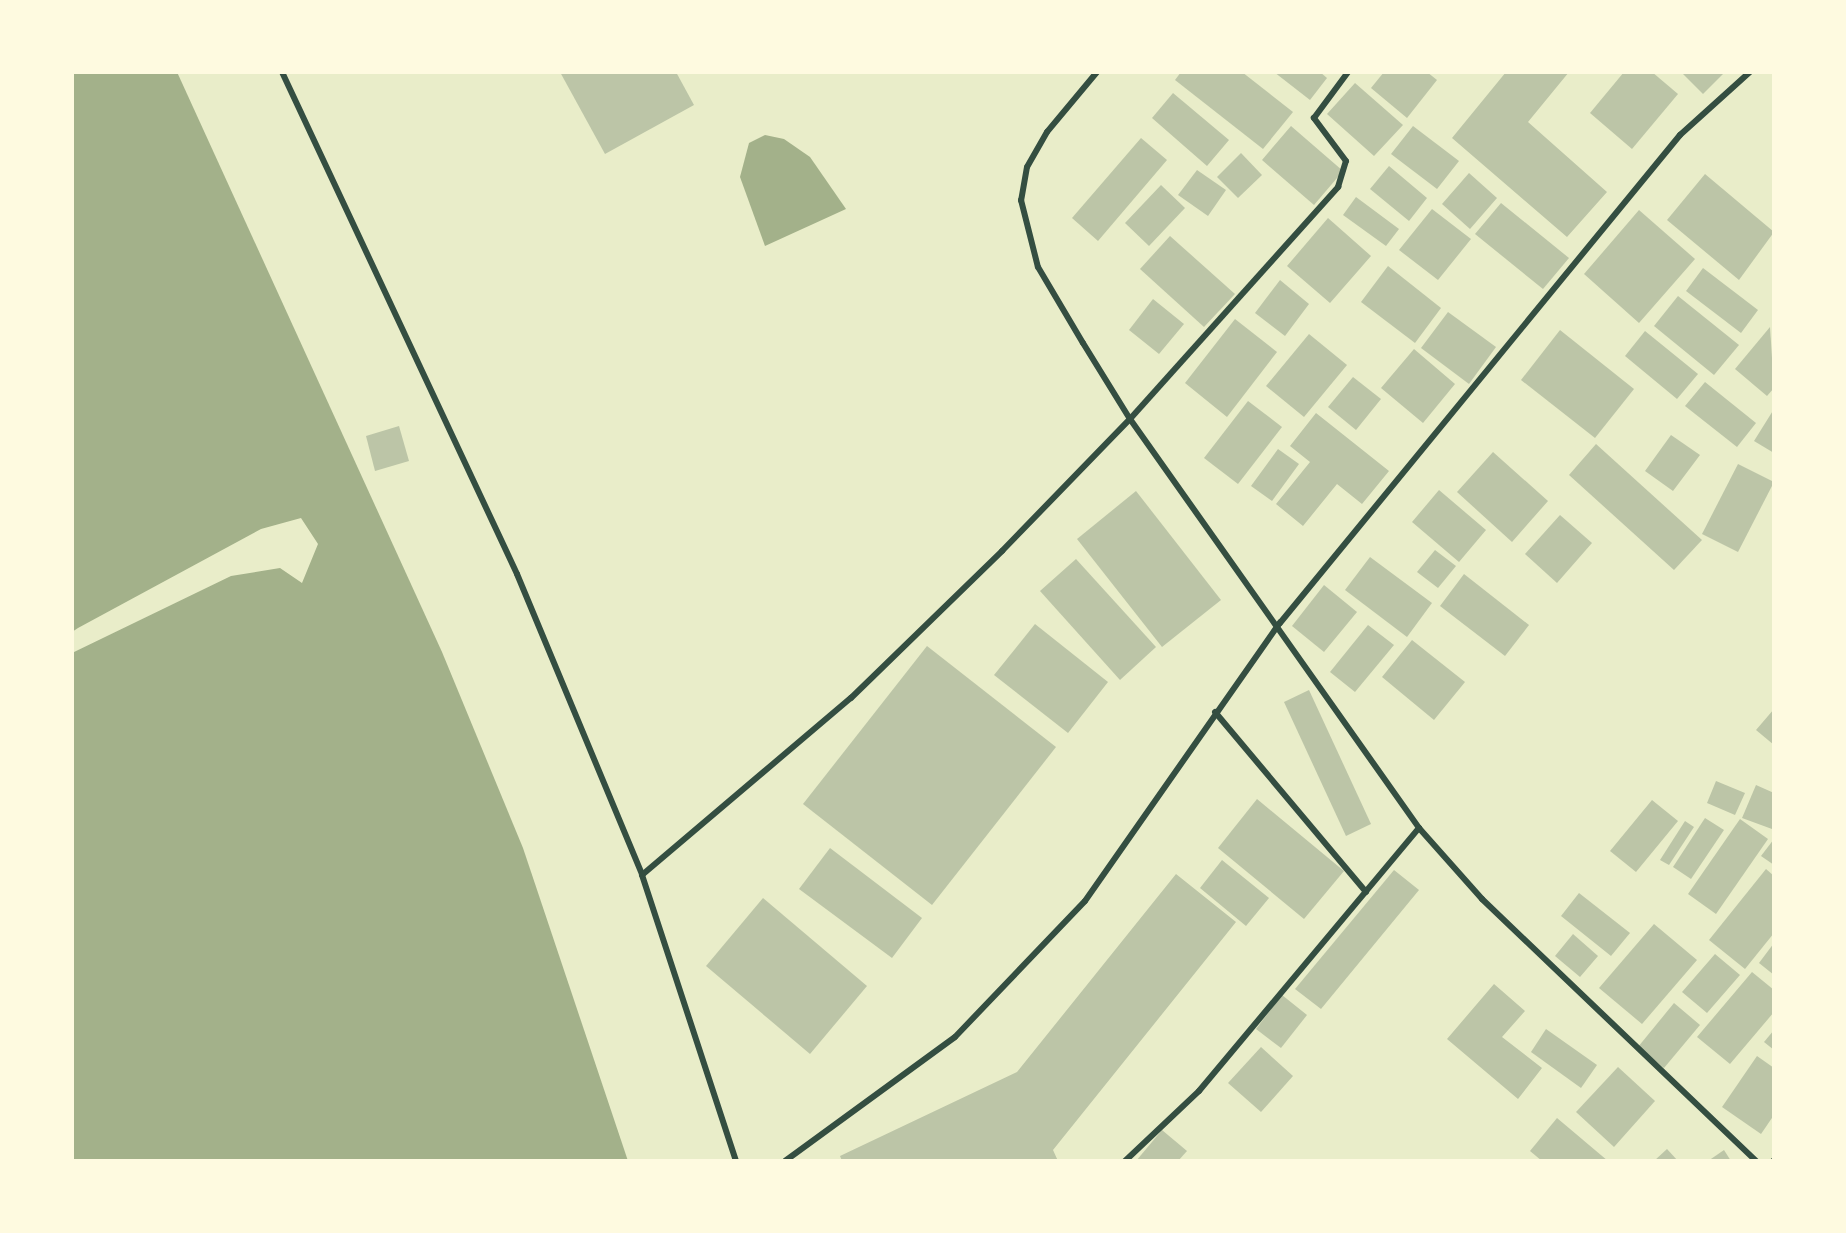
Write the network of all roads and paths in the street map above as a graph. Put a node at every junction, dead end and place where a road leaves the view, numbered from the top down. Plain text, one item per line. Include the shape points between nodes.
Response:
1 (282, 72) edge
2 (1097, 72) edge
3 (1348, 72) edge
4 (1750, 72) edge
5 (1130, 419) junction
6 (1280, 623) junction
7 (1215, 712) junction
8 (1419, 828) junction
9 (642, 875) junction
10 (1366, 892) junction
11 (736, 1161) edge
12 (785, 1161) edge
13 (1125, 1161) edge
14 (1756, 1161) edge

1 - 9 street via 517,574
2 - 5 street via 1047,132 1027,167 1021,200 1038,267
3 - 5 street via 1314,118 1346,161 1345,176
4 - 6 street via 1680,135
5 - 6 street
5 - 9 street via 851,698
6 - 7 street
6 - 8 street
7 - 10 street
7 - 12 street via 1077,910 955,1037
8 - 10 street
8 - 14 street via 1482,899
9 - 11 street
10 - 13 street via 1199,1091

